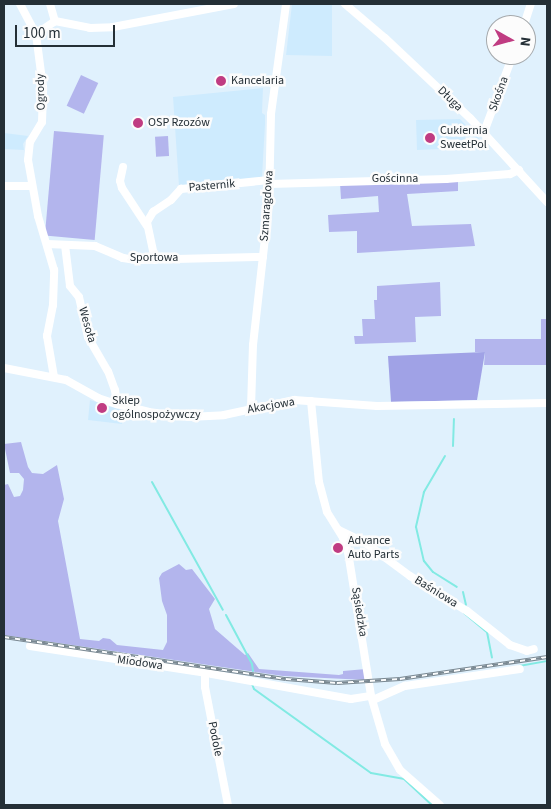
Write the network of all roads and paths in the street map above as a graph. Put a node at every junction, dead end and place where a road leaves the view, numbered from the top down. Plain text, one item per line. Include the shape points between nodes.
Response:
1 (20, 4) edge
2 (50, 4) edge
3 (234, 4) edge
4 (286, 4) edge
5 (345, 4) edge
6 (55, 21) junction
7 (36, 34) junction
8 (509, 65) edge
9 (484, 132) junction
10 (123, 167) dead end
11 (519, 170) junction
12 (270, 182) junction
13 (4, 186) edge
14 (32, 186) junction
15 (547, 202) edge
16 (147, 226) junction
17 (47, 244) junction
18 (64, 245) junction
19 (263, 257) junction
20 (155, 260) junction
21 (4, 368) edge
22 (54, 377) junction
23 (312, 401) junction
24 (547, 403) edge
25 (117, 404) junction
26 (252, 408) junction
27 (339, 530) junction
28 (30, 646) dead end
29 (534, 650) dead end
30 (520, 669) dead end
31 (205, 673) junction
32 (372, 698) junction
33 (228, 805) edge
34 (440, 805) edge

1 - 7 street
2 - 6 street
3 - 6 street via 113,27 90,28
4 - 12 street, Szmaragdowa via 271,114
5 - 9 street, Długa
6 - 7 street
7 - 14 street, Ogrody via 43,88 42,122 28,150
8 - 9 street, Skośna
9 - 11 street, Długa
10 - 16 street via 122,188
11 - 12 street, Gościnna via 510,174 446,179
11 - 15 street, Długa
12 - 16 street, Pasternik via 181,189 151,214
12 - 19 street, Szmaragdowa
13 - 14 street
14 - 17 street, Ogrody
16 - 20 street
17 - 18 street, Sportowa
17 - 22 street, Ogrody via 55,284 47,336
18 - 20 street, Sportowa via 95,246 123,258
18 - 25 street, Wesoła via 70,286 79,297 88,337 108,371
19 - 20 street, Sportowa
19 - 26 street, Szmaragdowa via 253,345
21 - 22 street, Akacjowa
22 - 25 street, Akacjowa
23 - 24 street, Akacjowa via 377,406
23 - 26 street, Akacjowa via 294,400
23 - 27 street, Sąsiedzka via 322,498
25 - 26 street, Akacjowa via 148,412 200,417
27 - 29 street, Baśniowa via 364,542 410,576 467,611 510,645
27 - 32 street, Sąsiedzka via 351,568
28 - 31 street, Miodowa
30 - 32 street, Miodowa via 405,686
31 - 32 street, Miodowa via 352,699
31 - 33 street, Podole
32 - 34 street, Sąsiedzka via 385,744 400,770

